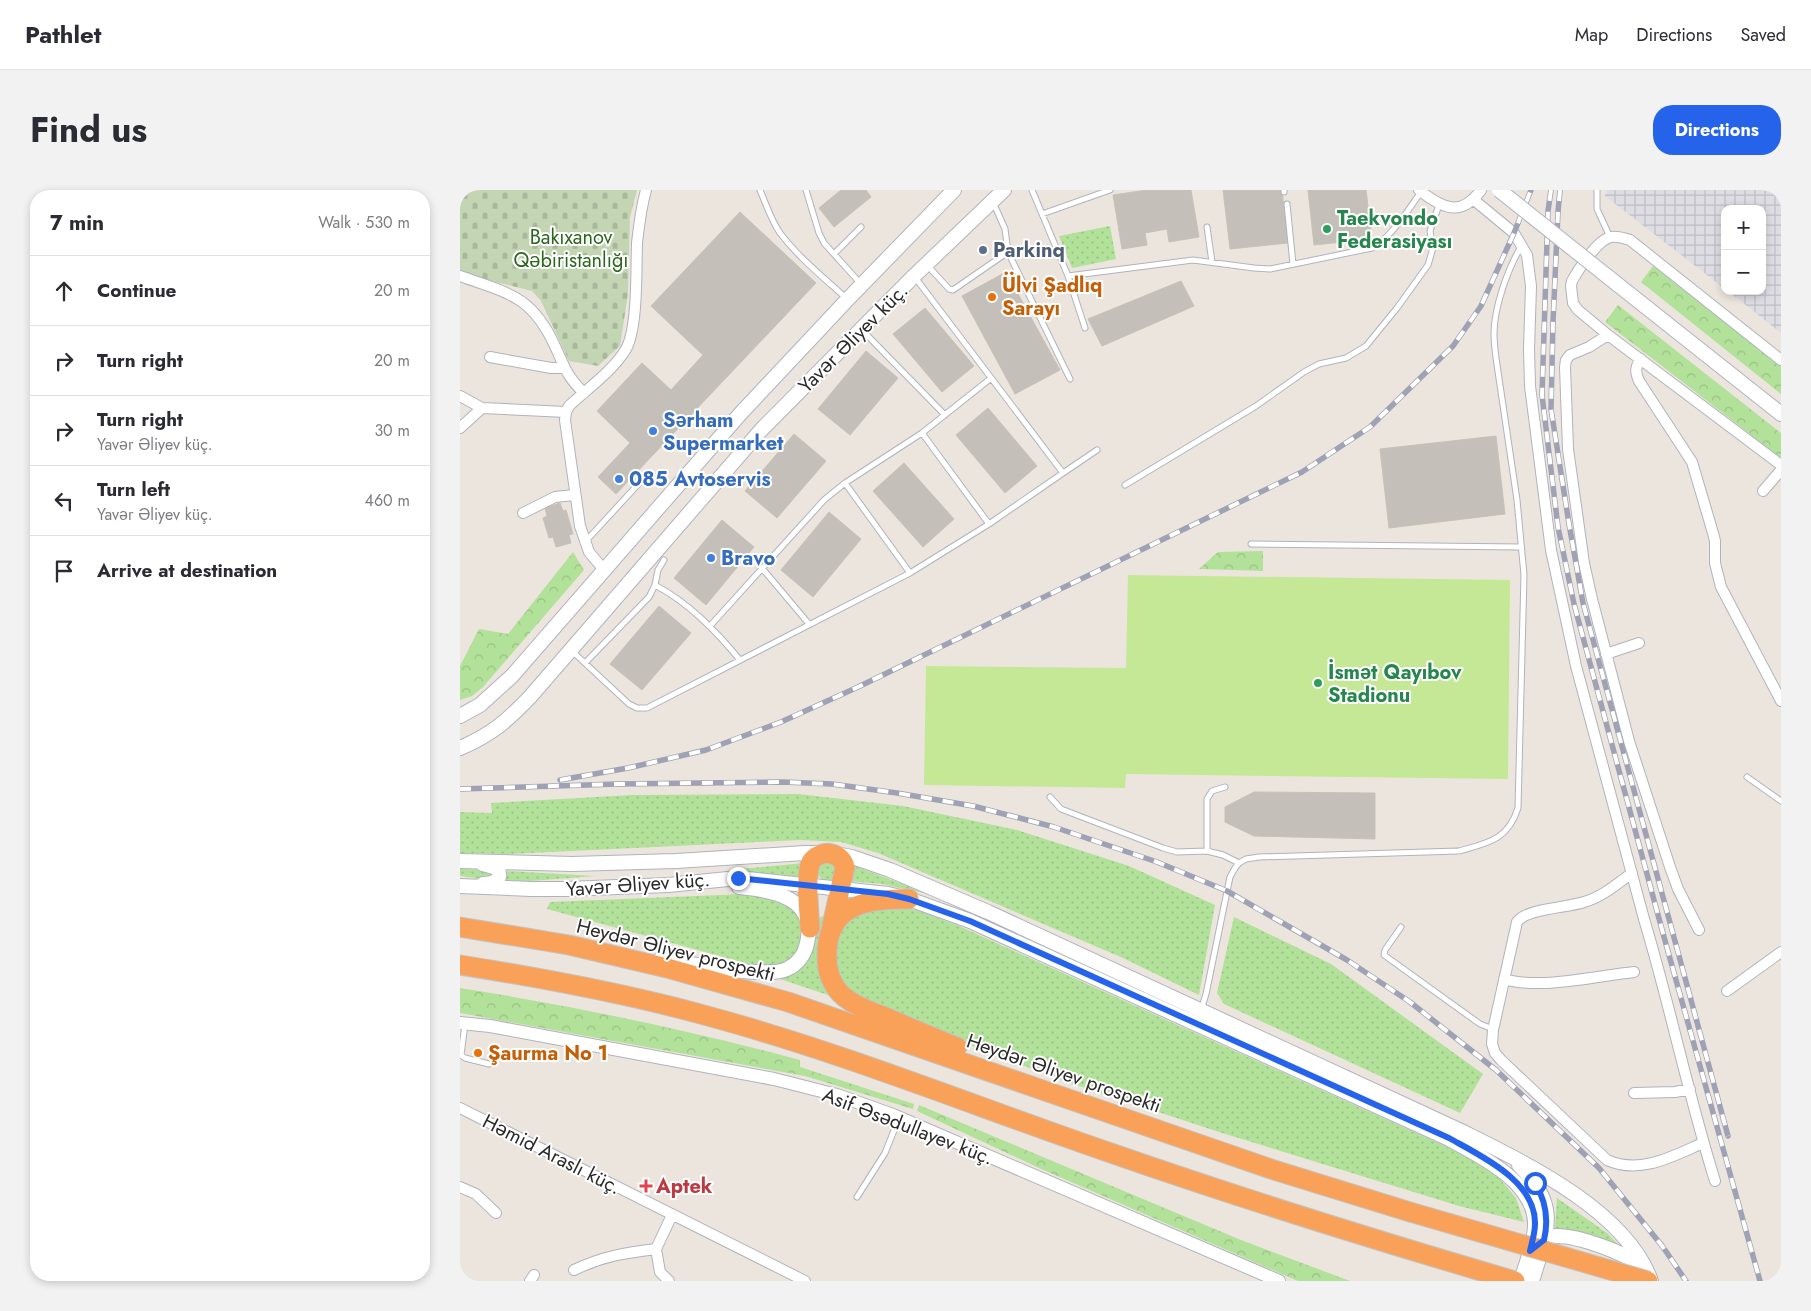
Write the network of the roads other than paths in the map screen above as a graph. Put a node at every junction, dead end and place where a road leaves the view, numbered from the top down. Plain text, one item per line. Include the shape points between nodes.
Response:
1 (646, 190) edge
2 (760, 190) edge
3 (806, 190) edge
4 (954, 190) edge
5 (1004, 190) edge
6 (1032, 190) edge
7 (1087, 190) edge
8 (1110, 190) edge
9 (1481, 190) edge
10 (1499, 190) edge
11 (1597, 190) edge
12 (1420, 191) edge
13 (1089, 196) junction
14 (992, 200) junction
15 (1474, 200) junction
16 (1287, 204) dead end
17 (1439, 205) junction
18 (1042, 214) junction
19 (861, 227) dead end
20 (1207, 227) dead end
21 (1610, 237) junction
22 (1522, 244) junction
23 (1008, 252) junction
24 (834, 254) junction
25 (1212, 262) junction
26 (1294, 264) junction
27 (926, 265) junction
28 (460, 276) edge
29 (914, 276) junction
30 (1068, 276) junction
31 (862, 285) junction
32 (848, 299) junction
33 (1085, 328) dead end
34 (861, 330) junction
35 (1608, 335) junction
36 (490, 358) dead end
37 (1641, 359) junction
38 (1781, 360) edge
39 (564, 368) junction
40 (990, 379) junction
41 (1070, 379) dead end
42 (584, 393) junction
43 (460, 396) edge
44 (482, 408) junction
45 (566, 412) junction
46 (945, 414) junction
47 (1781, 414) edge
48 (460, 428) edge
49 (922, 433) junction
50 (1098, 450) dead end
51 (1781, 465) edge
52 (1781, 470) edge
53 (1062, 473) junction
54 (643, 479) dead end
55 (845, 483) junction
56 (1126, 485) dead end
57 (1763, 491) dead end
58 (574, 495) junction
59 (523, 513) dead end
60 (990, 524) junction
61 (584, 542) junction
62 (1251, 544) dead end
63 (1521, 547) junction
64 (664, 560) dead end
65 (762, 568) junction
66 (604, 570) junction
67 (910, 573) junction
68 (655, 585) junction
69 (810, 624) junction
70 (710, 626) junction
71 (1640, 643) dead end
72 (571, 650) junction
73 (1606, 654) junction
74 (740, 660) junction
75 (585, 663) junction
76 (1781, 702) edge
77 (460, 716) edge
78 (460, 748) edge
79 (1747, 778) dead end
80 (1225, 787) dead end
81 (1050, 797) dead end
82 (1781, 801) edge
83 (1207, 851) junction
84 (830, 853) junction
85 (460, 861) edge
86 (1239, 863) junction
87 (1632, 873) junction
88 (460, 885) edge
89 (668, 885) junction
90 (808, 886) junction
91 (841, 889) junction
92 (909, 899) junction
93 (460, 927) edge
94 (1401, 927) dead end
95 (810, 928) junction
96 (1698, 930) dead end
97 (830, 933) junction
98 (569, 945) junction
99 (1781, 952) edge
100 (460, 965) edge
101 (1634, 972) dead end
102 (460, 975) edge
103 (548, 979) junction
104 (1504, 979) junction
105 (1727, 992) dead end
106 (1201, 1011) junction
107 (462, 1022) edge
108 (1494, 1030) junction
109 (489, 1064) dead end
110 (1690, 1089) junction
111 (1634, 1093) dead end
112 (460, 1108) edge
113 (1117, 1115) junction
114 (899, 1118) junction
115 (1703, 1143) junction
116 (1508, 1155) junction
117 (1715, 1181) dead end
118 (460, 1187) edge
119 (857, 1198) dead end
120 (496, 1213) dead end
121 (672, 1215) junction
122 (1544, 1240) junction
123 (656, 1249) junction
124 (1530, 1251) junction
125 (574, 1270) dead end
126 (1649, 1278) edge
127 (668, 1281) edge
128 (805, 1281) edge
129 (1279, 1281) edge
130 (1515, 1281) edge
131 (1522, 1281) edge
132 (1532, 1281) edge

1 - 42 street via 640,213 631,337 622,355
2 - 32 lane via 779,232 797,253
3 - 24 lane via 819,233
4 - 31 main road, Yavər Əliyev küç.
5 - 14 main road, Yavər Əliyev küç.
6 - 18 lane
7 - 13 lane
8 - 13 lane
9 - 15 street
10 - 47 main road, bridge
11 - 21 lane via 1597,209
12 - 17 street
12 - 26 lane via 1379,244
13 - 18 lane
14 - 23 lane via 1005,228
14 - 27 main road, Yavər Əliyev küç.
15 - 17 street via 1458,208
15 - 22 street via 1514,233
16 - 26 lane
17 - 56 lane via 1430,230 1433,248 1428,265 1366,346 1346,358 1320,364 1304,372 1256,406
18 - 30 lane
19 - 24 lane
20 - 25 lane
21 - 35 street via 1600,242 1577,272 1571,286 1573,303 1578,310
21 - 38 street via 1622,237 1637,244
22 - 63 lane via 1506,276 1494,334
22 - 87 street via 1530,269 1530,386 1551,550 1576,666
23 - 27 lane via 953,290
23 - 41 lane
24 - 31 lane
25 - 26 lane via 1270,269
25 - 30 lane via 1182,260
27 - 29 main road, Yavər Əliyev küç.
28 - 39 street via 509,294 526,304 540,318
29 - 34 main road, Yavər Əliyev küç.
29 - 40 lane
30 - 33 lane
31 - 32 main road, Yavər Əliyev küç.
32 - 66 main road, Yavər Əliyev küç.
34 - 46 lane
34 - 72 main road, Yavər Əliyev küç. via 762,429
35 - 37 street
35 - 73 street via 1570,356 1564,367 1568,448 1576,514
36 - 39 street
37 - 51 street
37 - 76 street via 1636,367 1639,381 1686,450 1698,480 1715,541 1715,563 1721,587
39 - 42 street
40 - 46 lane
40 - 53 lane
42 - 45 street
43 - 44 street
44 - 45 street
44 - 48 street
45 - 58 street
46 - 49 lane
49 - 55 lane
49 - 60 lane
50 - 53 lane
52 - 57 street
53 - 60 lane
54 - 61 lane
55 - 65 lane via 824,500
55 - 67 lane
58 - 59 street via 554,497
58 - 61 street
60 - 67 lane
61 - 66 street
62 - 63 lane
63 - 86 lane via 1524,575 1518,808 1504,833 1483,845 1459,851 1259,857
64 - 68 lane
65 - 69 lane
65 - 70 lane
66 - 77 main road, Yavər Əliyev küç. via 512,676 480,705
67 - 69 lane
68 - 70 lane via 670,593
68 - 75 lane via 649,597
69 - 74 lane
70 - 74 lane
71 - 73 street
72 - 75 lane
72 - 78 main road, Yavər Əliyev küç. via 530,698 496,730
73 - 96 street via 1629,741 1670,867
74 - 75 lane via 647,708 628,704
79 - 82 lane
80 - 83 lane via 1212,790 1207,799
81 - 83 lane via 1061,808 1162,848 1177,852
83 - 86 lane
84 - 85 main road, Yavər Əliyev küç. via 572,864
84 - 90 highway via 816,856 813,860
84 - 91 highway via 844,863
84 - 106 main road, Yavər Əliyev küç. via 870,862 951,895
85 - 88 main road via 495,867 500,875 494,883
86 - 106 lane via 1230,877
87 - 104 street via 1591,900 1520,917
87 - 110 street
88 - 89 main road, Yavər Əliyev küç. via 523,889
89 - 90 main road, Yavər Əliyev küç. via 738,878
89 - 95 main road via 744,888 778,894 800,907
90 - 91 main road, Yavər Əliyev küç.
90 - 95 highway
91 - 92 main road, Yavər Əliyev küç.
91 - 97 highway
92 - 97 highway via 873,900 855,906 839,918
92 - 124 main road, Yavər Əliyev küç. via 970,921 1476,1153 1506,1173 1530,1204 1535,1225
93 - 98 highway, Heydər Əliyev prospekti
94 - 108 lane via 1384,955 1480,1024
95 - 98 main road via 802,957 786,970 776,972 729,969
97 - 113 highway via 826,947 829,975 841,994 851,1001
98 - 113 highway, Heydər Əliyev prospekti via 788,1002
99 - 105 street
100 - 103 highway
101 - 104 street via 1538,984
102 - 103 street
103 - 130 highway via 688,1011 787,1040 893,1074 1157,1170
104 - 108 street
106 - 116 main road, Yavər Əliyev küç.
107 - 109 lane via 461,1055
107 - 114 street, Asif Əsədullayev küç. via 774,1079 837,1096
108 - 115 street via 1492,1044 1495,1054 1606,1160 1623,1166 1651,1164
110 - 111 street
110 - 115 street
112 - 121 street, Həmid Araslı küç.
113 - 126 highway, Heydər Əliyev prospekti, bridge via 1271,1169 1410,1212
114 - 119 lane via 885,1153
114 - 129 street, Asif Əsədullayev küç.
115 - 117 street
116 - 122 main road via 1541,1192 1547,1220
116 - 126 main road, Yavər Əliyev küç. via 1558,1183 1607,1221 1634,1248
118 - 120 street via 476,1194
121 - 123 street
121 - 128 street, Həmid Araslı küç.
122 - 124 main road
122 - 126 main road via 1556,1236 1628,1257
122 - 132 main road
123 - 125 street via 594,1260
123 - 127 street via 660,1272
124 - 131 main road, Yavər Əliyev küç.

